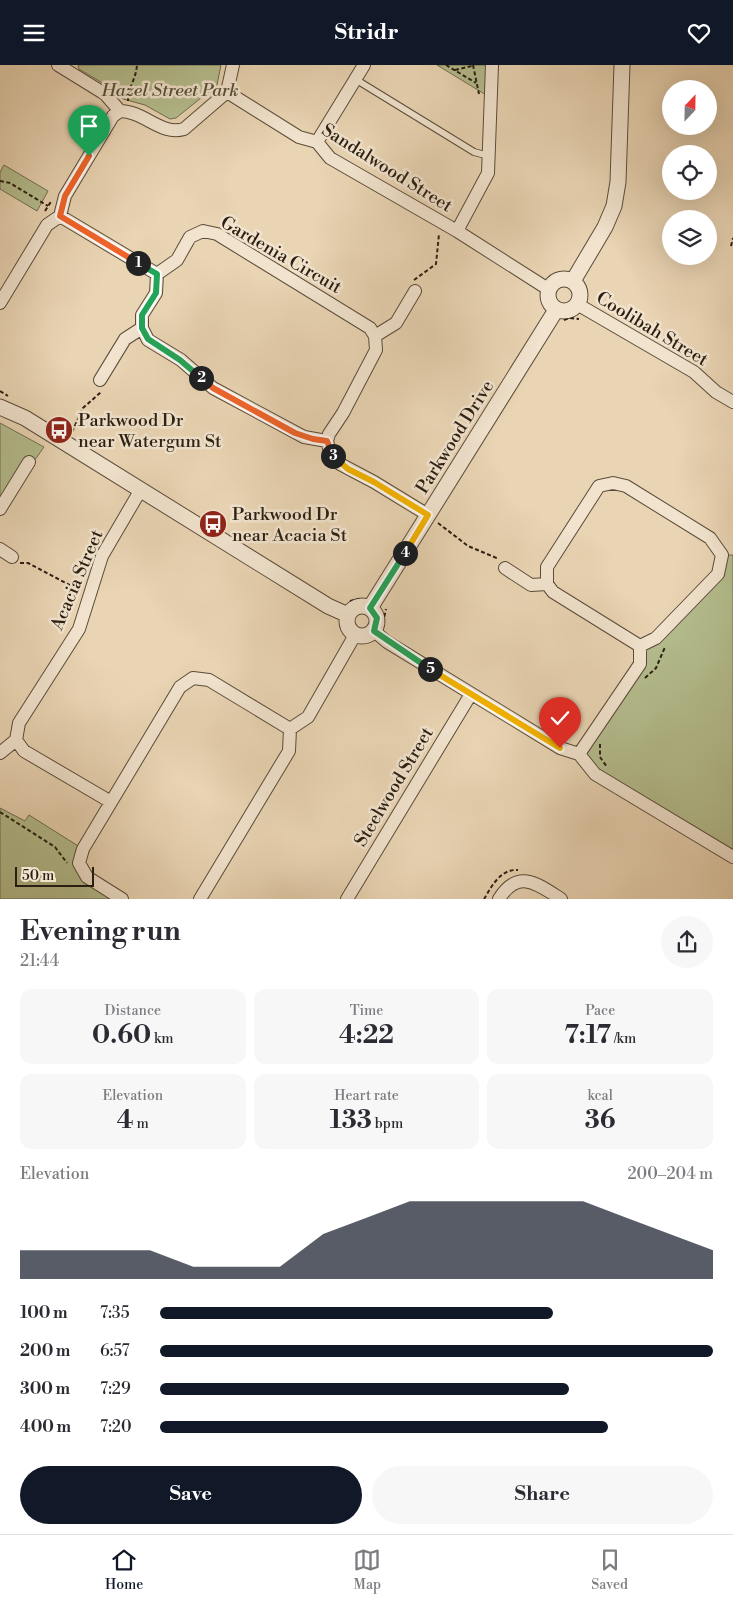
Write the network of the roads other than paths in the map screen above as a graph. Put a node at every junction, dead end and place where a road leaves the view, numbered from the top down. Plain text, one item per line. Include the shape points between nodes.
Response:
1 (58, 65) edge
2 (233, 65) edge
3 (364, 65) edge
4 (492, 65) edge
5 (622, 65) edge
6 (355, 79) junction
7 (227, 92) junction
8 (124, 107) junction
9 (317, 142) junction
10 (488, 155) junction
11 (60, 216) junction
12 (457, 231) junction
13 (157, 274) junction
14 (573, 281) junction
15 (548, 289) junction
16 (415, 291) dead end
17 (0, 303) edge
18 (577, 304) junction
19 (556, 310) junction
20 (142, 328) junction
21 (375, 337) junction
22 (100, 380) dead end
23 (733, 402) edge
24 (0, 407) edge
25 (327, 441) junction
26 (29, 461) dead end
27 (140, 491) junction
28 (0, 509) edge
29 (435, 516) junction
30 (0, 549) edge
31 (15, 559) road end
32 (503, 564) road end
33 (548, 584) junction
34 (370, 608) junction
35 (348, 615) junction
36 (379, 629) junction
37 (355, 635) junction
38 (640, 646) junction
39 (471, 694) junction
40 (290, 729) junction
41 (16, 740) junction
42 (0, 753) edge
43 (579, 754) junction
44 (111, 802) junction
45 (733, 857) edge
46 (122, 899) edge
47 (200, 899) edge
48 (347, 899) edge
49 (499, 899) edge
50 (562, 899) edge

1 - 8 street
2 - 7 street
3 - 6 street
4 - 10 street
5 - 14 street via 618,182 614,206
6 - 9 street
6 - 10 lane via 474,152
7 - 8 street via 184,129 176,132 166,130
7 - 9 street, Sandalwood Street via 299,137
8 - 11 street via 113,116 65,196
9 - 12 street, Sandalwood Street via 330,158
10 - 12 street via 485,181
11 - 13 street
11 - 17 street via 48,225
12 - 15 street, Sandalwood Street
13 - 20 street via 156,293 142,315
13 - 21 street, Gardenia Circuit via 177,260 190,237 203,231 217,235 370,328
14 - 15 street via 558,280
14 - 18 street via 580,292
15 - 19 street via 548,302
16 - 21 street via 396,323
18 - 19 street via 569,311
18 - 23 street, Coolibah Street via 694,372
19 - 29 street, Parkwood Drive
20 - 22 street via 125,339
20 - 25 street via 148,339 213,388 304,437
21 - 25 street via 376,350
24 - 27 street via 40,427
25 - 29 street via 330,452 340,464
26 - 28 street
27 - 35 street via 328,606
27 - 41 street, Acacia Street via 106,547 79,629 19,723
29 - 34 street, Parkwood Drive
30 - 31 street
32 - 33 street via 531,585
33 - 38 street via 553,592
33 - 38 street via 547,567 599,486 613,483 626,486 710,538 722,555 718,574 656,638
34 - 35 street via 355,608
34 - 36 street
35 - 37 street via 348,627
36 - 37 street via 366,635
36 - 39 street via 388,642
37 - 40 street via 308,717
38 - 43 street via 640,664
39 - 43 street via 560,748
39 - 48 street, Steelwood Street
40 - 44 street via 209,680 193,678 180,687
40 - 47 street via 289,751
41 - 42 street
41 - 44 street via 24,751
43 - 45 street via 595,774
44 - 46 street via 83,849 79,863 87,877
49 - 50 street via 506,887 521,881 536,883

